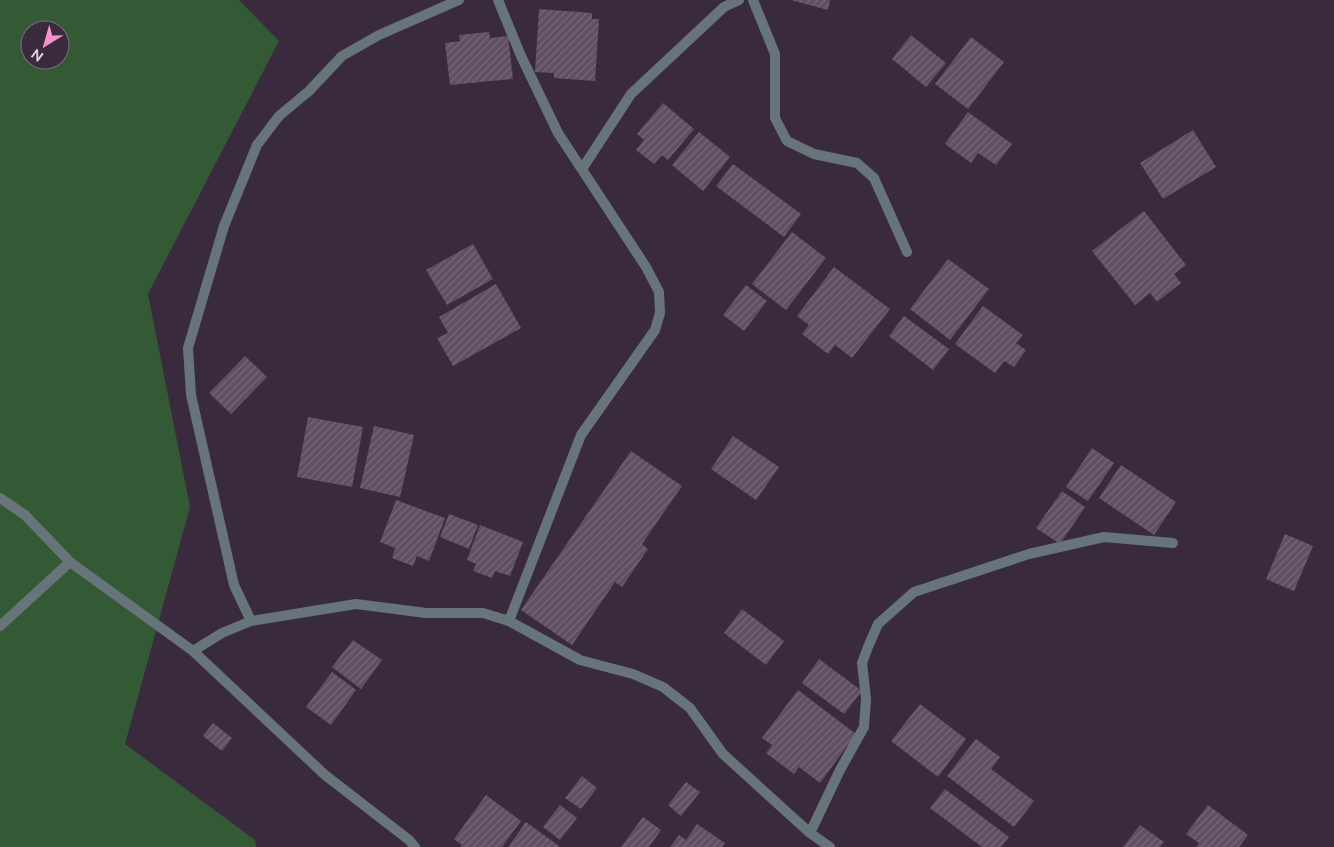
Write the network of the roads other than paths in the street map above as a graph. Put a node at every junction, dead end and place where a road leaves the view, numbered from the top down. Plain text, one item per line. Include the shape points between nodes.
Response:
1 (460, 0) edge
2 (498, 0) edge
3 (739, 0) edge
4 (754, 0) edge
5 (582, 169) junction
6 (907, 252) dead end
7 (0, 498) edge
8 (1173, 543) dead end
9 (70, 562) junction
10 (252, 621) junction
11 (509, 621) junction
12 (0, 626) edge
13 (192, 651) junction
14 (810, 833) junction
15 (415, 847) edge
16 (830, 847) edge

1 - 10 street via 379,35 342,56 309,91 279,116 257,145 224,226 188,348 190,395 234,585
2 - 5 street via 558,133
3 - 5 street via 724,6 631,94
4 - 6 street via 775,54 775,118 787,141 814,154 857,163 874,178
5 - 11 street via 646,267 659,292 660,313 655,330 581,435
7 - 9 street via 25,515
8 - 14 street via 1104,537 1029,554 914,592 878,624 868,646 862,663 866,699 864,727
9 - 12 street
9 - 13 street
10 - 11 street via 356,604 426,613 483,613
10 - 13 street via 222,633
11 - 14 street via 580,660 634,674 663,687 690,708 723,754
13 - 15 street via 325,776
14 - 16 street

